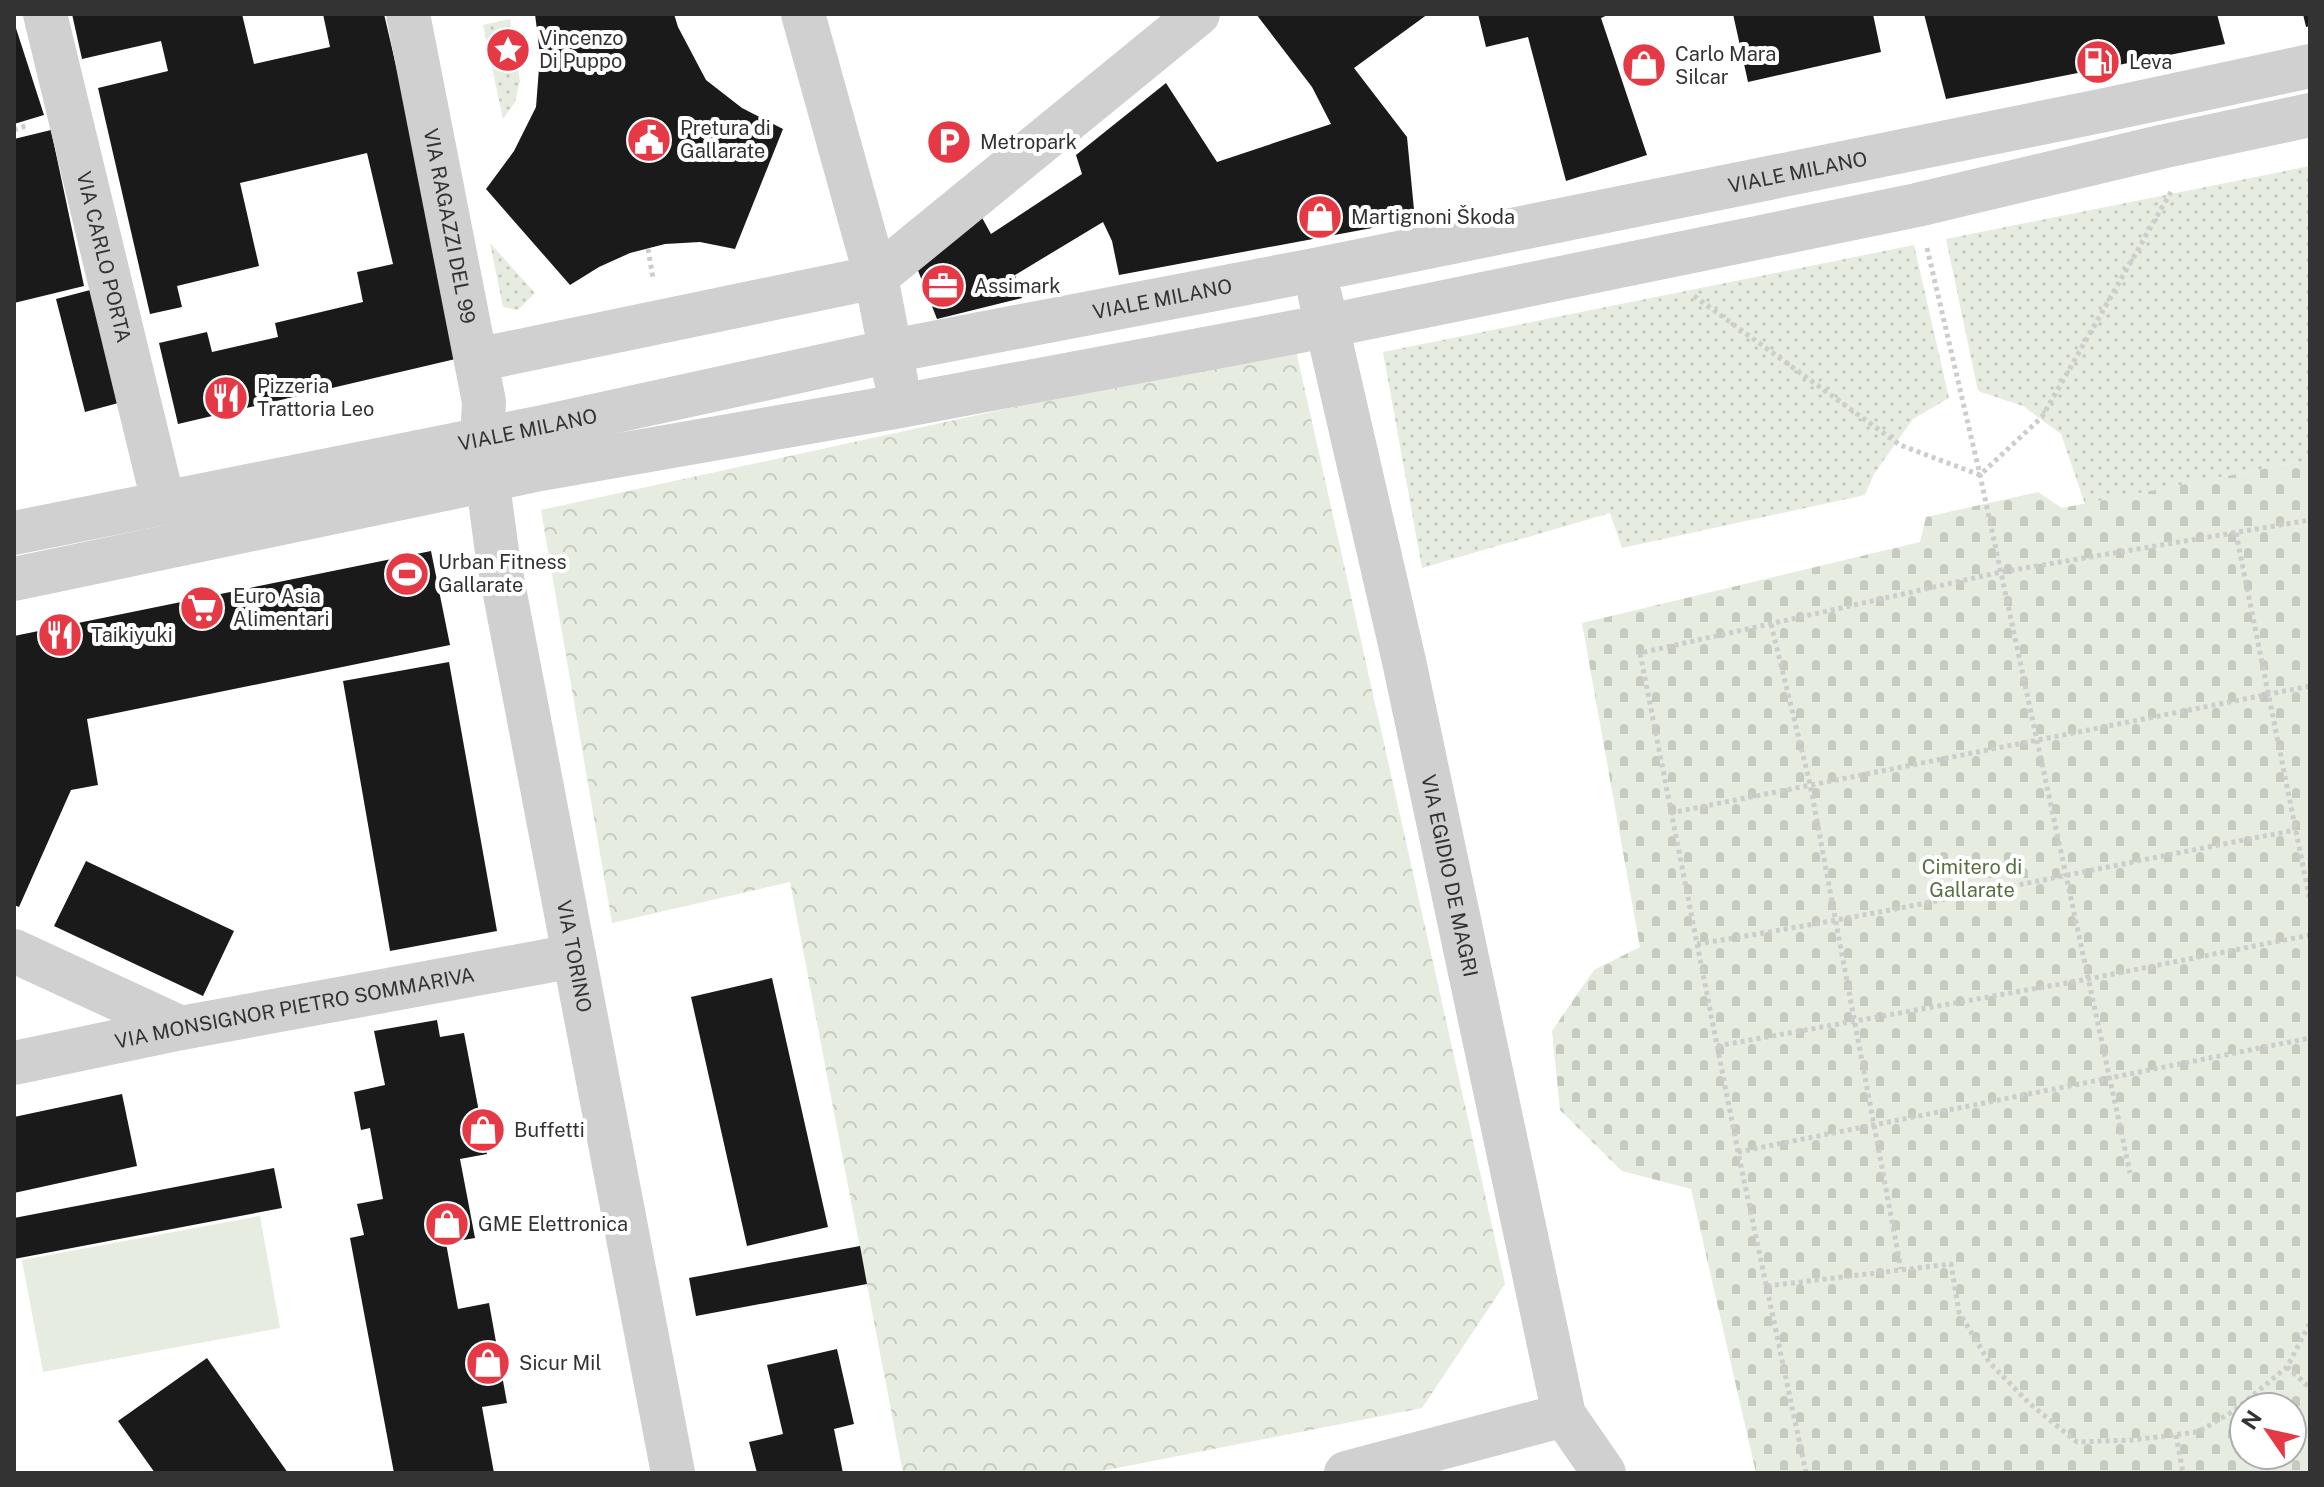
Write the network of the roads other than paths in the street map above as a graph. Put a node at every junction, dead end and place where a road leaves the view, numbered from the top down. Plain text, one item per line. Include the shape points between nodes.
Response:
1 (45, 14) edge
2 (408, 14) edge
3 (803, 14) edge
4 (1198, 14) edge
5 (2310, 66) edge
6 (2105, 110) junction
7 (2310, 115) edge
8 (2116, 158) junction
9 (1314, 270) junction
10 (876, 277) junction
11 (1327, 326) junction
12 (891, 351) junction
13 (476, 360) junction
14 (900, 406) junction
15 (485, 459) junction
16 (163, 501) junction
17 (14, 533) edge
18 (14, 579) edge
19 (14, 951) edge
20 (574, 956) junction
21 (181, 1028) junction
22 (14, 1063) edge
23 (1564, 1415) junction
24 (673, 1473) edge
25 (1346, 1473) edge
26 (1604, 1473) edge

1 - 16 street, VIA CARLO PORTA
2 - 13 street, VIA RAGAZZI DEL 99
3 - 10 street
4 - 10 street
5 - 6 street, VIALE MILANO
6 - 8 street
6 - 9 street, VIALE MILANO
7 - 8 street, VIALE MILANO
8 - 11 street, VIALE MILANO via 1917,205
9 - 11 street, VIA EGIDIO DE MAGRI
9 - 12 street, VIALE MILANO
10 - 12 street
10 - 13 street
11 - 14 street, VIALE MILANO
11 - 23 street, VIA EGIDIO DE MAGRI
12 - 14 street
12 - 15 street, VIALE MILANO
13 - 15 street, VIA RAGAZZI DEL 99 via 484,402
14 - 15 street, VIALE MILANO
15 - 16 street, VIALE MILANO
15 - 18 street, VIALE MILANO
15 - 20 street, VIA TORINO via 497,552
16 - 17 street, VIALE MILANO
19 - 21 street
20 - 21 street, VIA MONSIGNOR PIETRO SOMMARIVA
20 - 24 street, VIA TORINO
21 - 22 street, VIA MONSIGNOR PIETRO SOMMARIVA
23 - 25 street
23 - 26 street, VIA EGIDIO DE MAGRI

